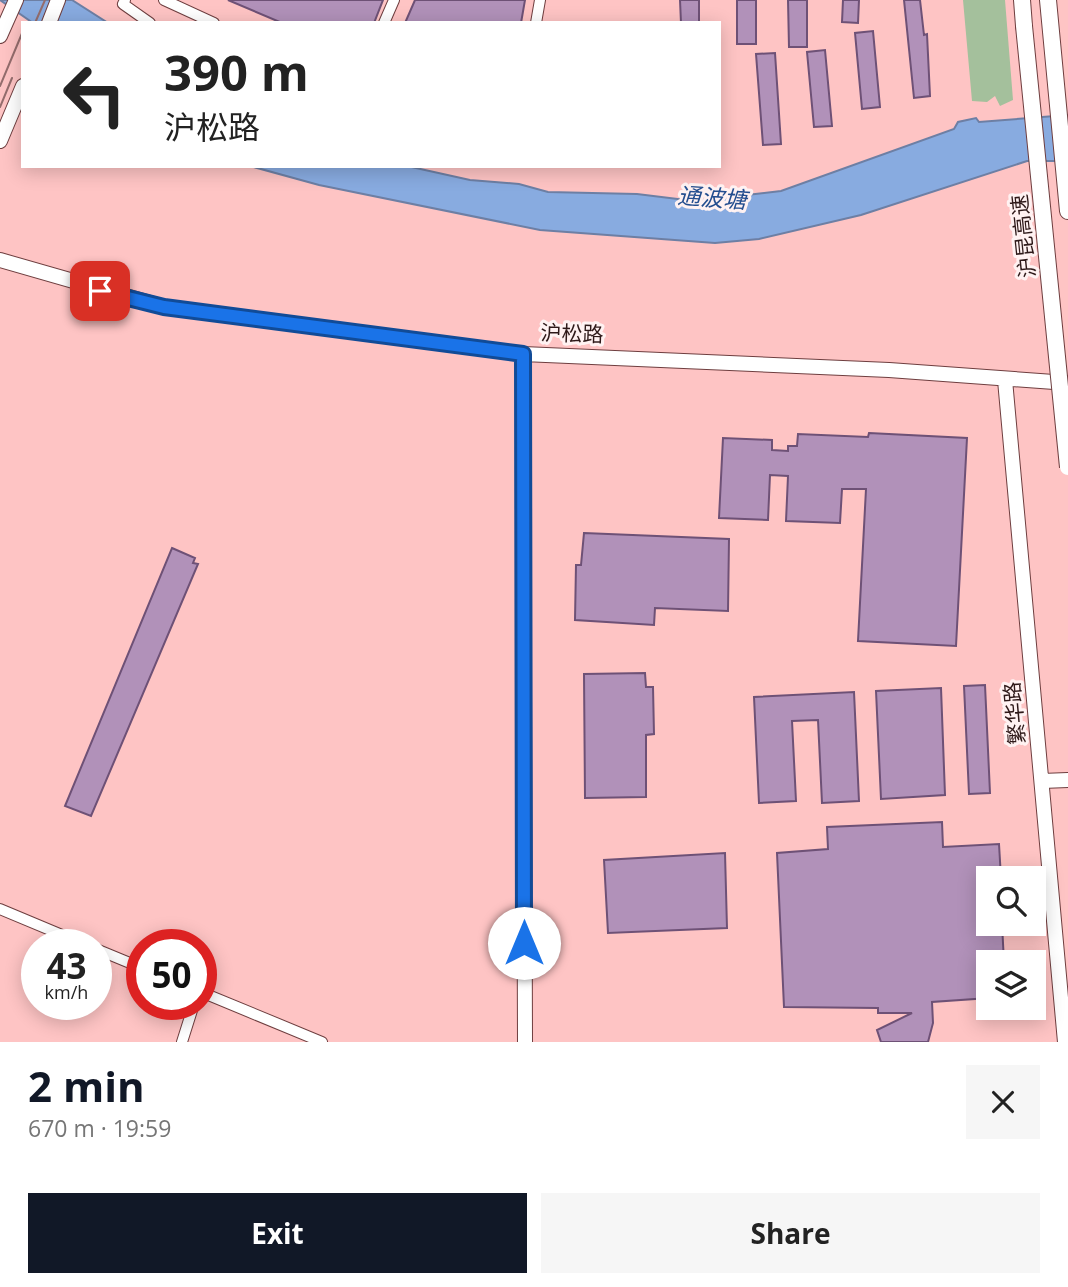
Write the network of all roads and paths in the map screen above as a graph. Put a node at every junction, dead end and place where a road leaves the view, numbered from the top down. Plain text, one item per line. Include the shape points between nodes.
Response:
1 (16, 0) edge
2 (58, 0) edge
3 (125, 0) edge
4 (164, 0) edge
5 (394, 0) edge
6 (540, 0) edge
7 (1022, 0) edge
8 (1048, 0) edge
9 (50, 21) edge
10 (146, 21) edge
11 (210, 21) edge
12 (385, 21) edge
13 (536, 21) edge
14 (1, 33) edge
15 (21, 91) edge
16 (0, 141) edge
17 (1068, 211) edge
18 (0, 260) edge
19 (523, 354) junction
20 (1005, 380) junction
21 (1068, 383) edge
22 (1068, 467) edge
23 (1042, 780) junction
24 (1068, 780) edge
25 (0, 909) edge
26 (48, 929) edge
27 (217, 999) edge
28 (189, 1020) edge
29 (182, 1042) edge
30 (322, 1042) edge
31 (525, 1042) edge
32 (1065, 1042) edge

1 - 14 main road
2 - 9 main road
3 - 10 street via 123,4
4 - 11 street
5 - 12 street
6 - 13 street
7 - 22 highway, 沪昆高速, bridge
8 - 17 highway
15 - 16 main road
18 - 19 main road, 沪松路 via 164,307
19 - 20 main road, 沪松路 via 889,370
19 - 31 main road
20 - 21 main road, 沪松路
20 - 23 main road, 繁华路
23 - 24 main road
23 - 32 main road, 繁华路
25 - 26 street
27 - 30 street
28 - 29 street

